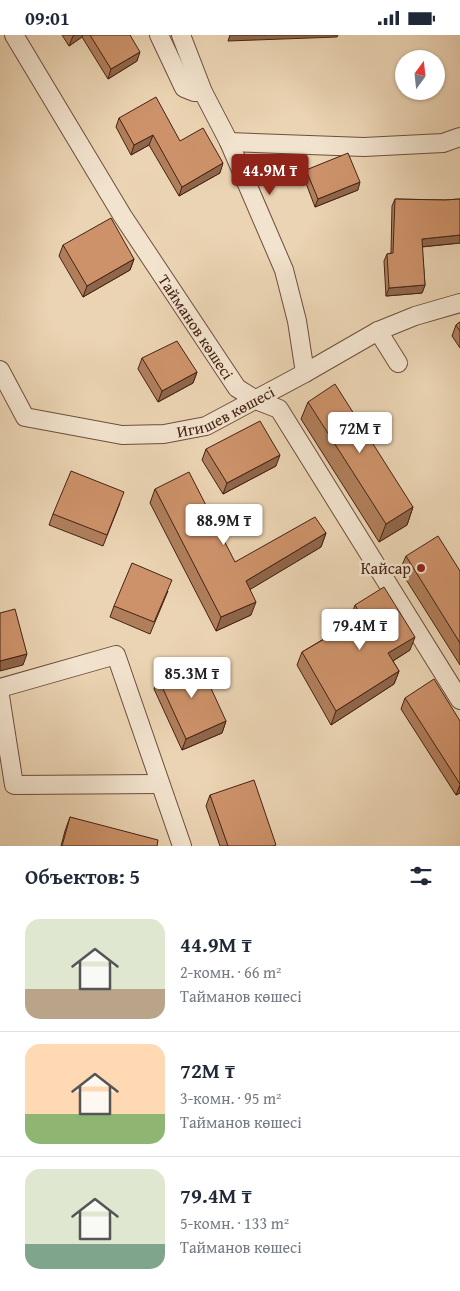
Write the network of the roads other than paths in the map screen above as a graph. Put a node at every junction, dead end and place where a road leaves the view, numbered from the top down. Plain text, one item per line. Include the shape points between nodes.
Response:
1 (14, 35) edge
2 (159, 35) edge
3 (181, 35) edge
4 (203, 93) junction
5 (460, 137) edge
6 (229, 142) junction
7 (460, 303) edge
8 (378, 331) junction
9 (398, 363) dead end
10 (0, 370) edge
11 (305, 373) junction
12 (256, 400) junction
13 (0, 687) edge
14 (0, 696) edge
15 (460, 700) edge
16 (159, 784) junction
17 (182, 846) edge

1 - 12 street, Тайманов көшесі via 122,215 237,388
2 - 4 street via 184,88
3 - 4 street
4 - 6 street
5 - 6 street via 443,143 364,147
6 - 11 street via 284,270 297,321
7 - 8 street, Игишев көшесі
8 - 9 street
8 - 11 street, Игишев көшесі
10 - 12 street, Игишев көшесі via 25,417 122,435 164,434 206,426
11 - 12 street, Игишев көшесі
12 - 15 street, Тайманов көшесі via 279,409
13 - 16 street via 116,655
14 - 16 street via 14,785
16 - 17 street

